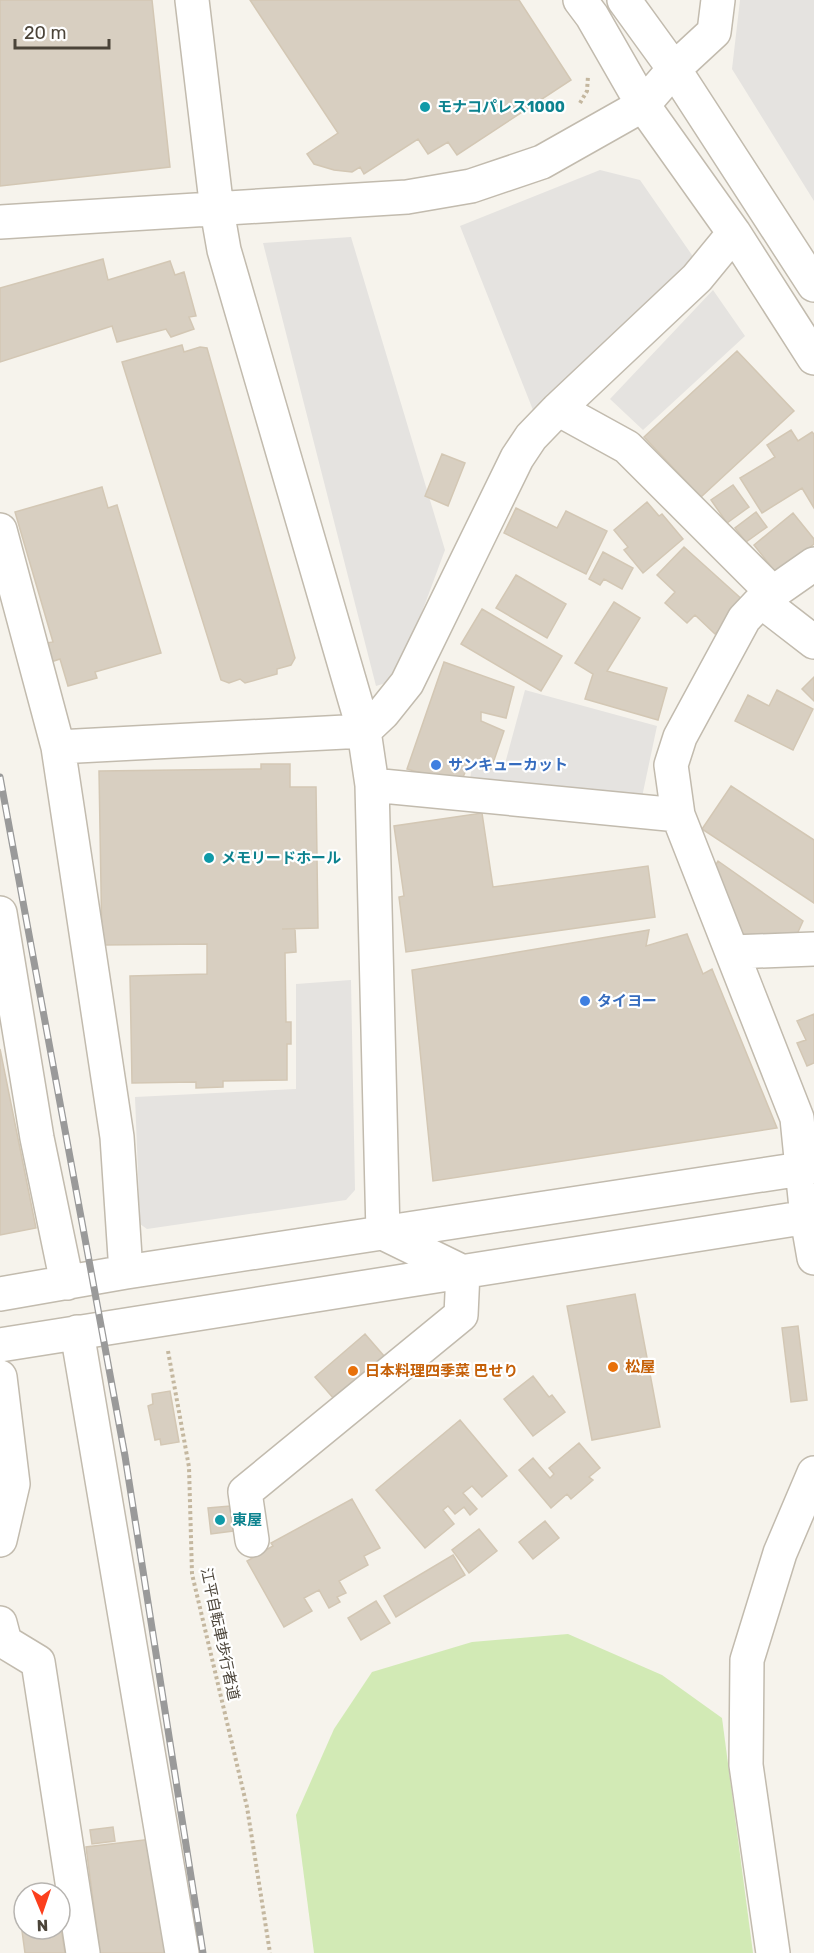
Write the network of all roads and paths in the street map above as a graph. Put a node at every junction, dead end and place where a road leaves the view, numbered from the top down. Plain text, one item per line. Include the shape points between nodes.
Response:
1 (192, 0) edge
2 (580, 0) edge
3 (624, 0) edge
4 (718, 0) edge
5 (674, 69) junction
6 (588, 73) dead end
7 (643, 105) junction
8 (577, 109) dead end
9 (217, 210) junction
10 (0, 222) edge
11 (734, 233) junction
12 (814, 285) edge
13 (814, 358) edge
14 (558, 409) junction
15 (0, 530) edge
16 (814, 564) edge
17 (767, 597) junction
18 (814, 642) edge
19 (364, 731) junction
20 (58, 747) junction
21 (372, 785) junction
22 (678, 815) junction
23 (0, 913) edge
24 (814, 949) edge
25 (732, 952) junction
26 (808, 1168) edge
27 (810, 1217) edge
28 (383, 1233) junction
29 (814, 1258) edge
30 (126, 1272) junction
31 (463, 1272) junction
32 (67, 1283) junction
33 (0, 1294) edge
34 (162, 1317) junction
35 (77, 1332) junction
36 (0, 1345) edge
37 (0, 1377) edge
38 (814, 1473) edge
39 (0, 1540) edge
40 (252, 1540) dead end
41 (2, 1638) edge
42 (83, 1953) edge
43 (182, 1953) edge
44 (270, 1953) edge
45 (773, 1953) edge

1 - 9 street
2 - 7 street
3 - 5 street
4 - 5 street via 714,32
5 - 7 street
5 - 12 street
6 - 8 path via 587,91
7 - 9 street via 542,162 471,186 406,197
7 - 11 street
9 - 10 street
9 - 19 street via 224,250
11 - 13 street
11 - 14 street via 697,278
14 - 17 street via 627,447
14 - 19 street via 516,458 407,683
15 - 20 street
16 - 17 street
17 - 18 street
17 - 22 street via 744,619 680,737 671,765
19 - 20 street
19 - 21 street
20 - 30 street via 117,1137
21 - 22 street
21 - 28 street
22 - 25 street
23 - 32 street via 37,1138
24 - 25 street
25 - 26 street via 797,1118
26 - 27 street
26 - 28 street
27 - 29 street
27 - 31 street
28 - 30 street
28 - 31 street
30 - 32 street
31 - 34 street
31 - 40 street via 461,1315 245,1492
32 - 33 street
34 - 35 street
34 - 44 path, 江平自転車歩行者道 via 189,1467 192,1574 247,1807
35 - 36 street
35 - 43 street
37 - 39 street via 13,1484
38 - 45 street via 780,1553 747,1660 746,1765
41 - 42 street via 38,1662

